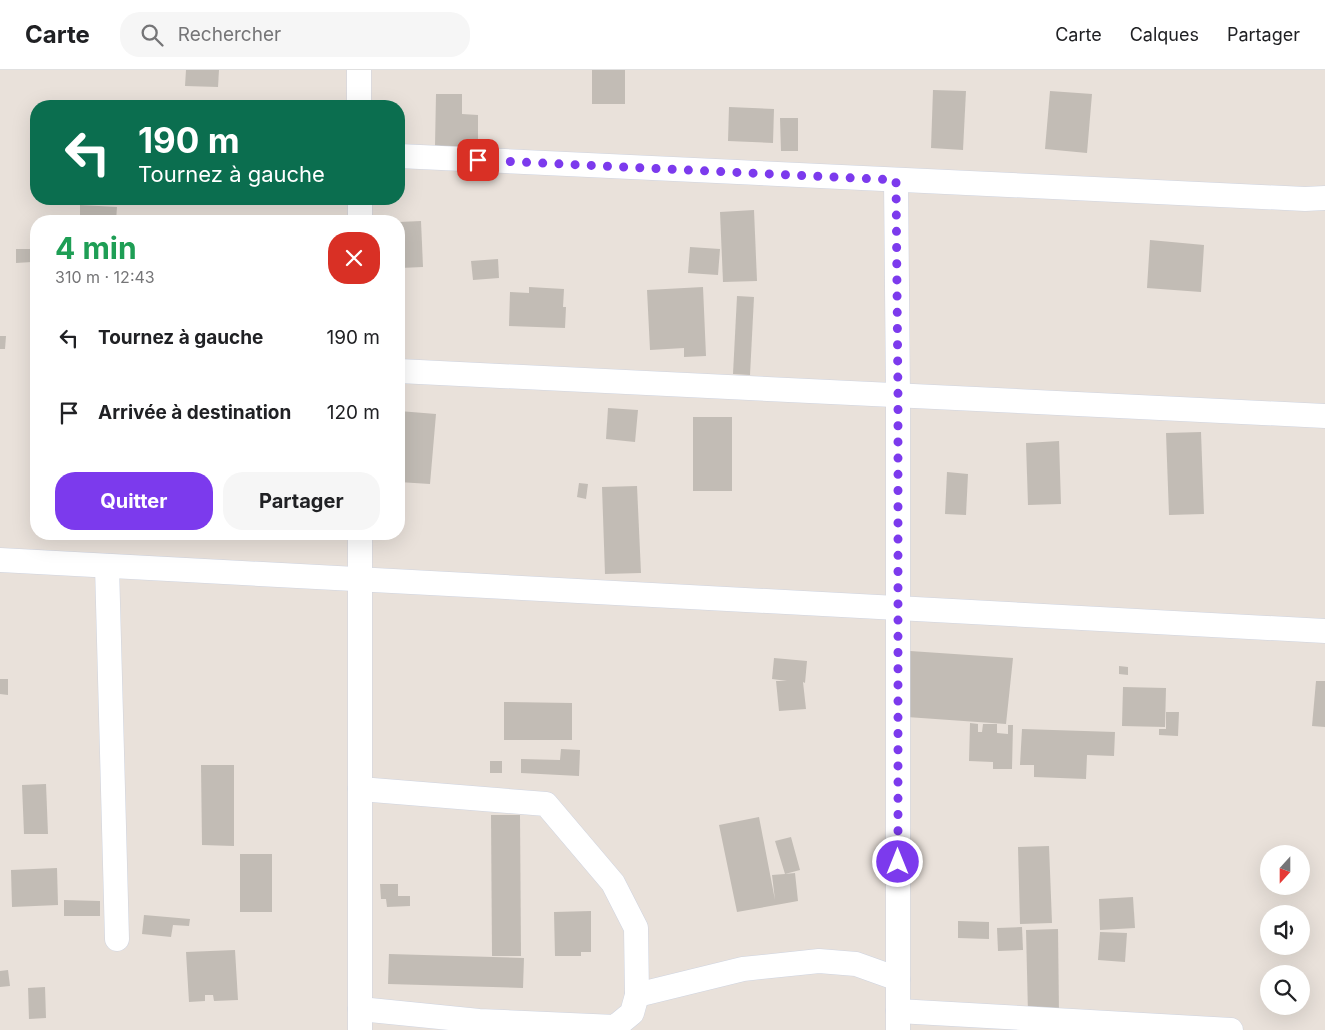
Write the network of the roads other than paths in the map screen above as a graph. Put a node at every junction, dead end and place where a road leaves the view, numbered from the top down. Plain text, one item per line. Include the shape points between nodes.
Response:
1 (359, 70) edge
2 (359, 100) edge
3 (405, 156) edge
4 (896, 180) junction
5 (1325, 198) edge
6 (405, 371) edge
7 (898, 395) junction
8 (1325, 416) edge
9 (360, 540) edge
10 (0, 560) edge
11 (107, 566) junction
12 (360, 579) junction
13 (897, 608) junction
14 (1325, 631) edge
15 (360, 789) junction
16 (117, 940) dead end
17 (898, 979) junction
18 (636, 995) junction
19 (360, 1020) edge
20 (898, 1021) edge
21 (1231, 1030) edge

1 - 2 street
3 - 4 street
4 - 5 street
4 - 7 street
6 - 7 street
7 - 8 street
7 - 13 street
9 - 12 street
10 - 11 street
11 - 12 street
11 - 16 street
12 - 13 street
12 - 15 street
13 - 14 street
13 - 17 street
15 - 18 street via 546,804 613,884 636,928
15 - 19 street
17 - 18 street via 856,964 819,961 743,969
17 - 20 street
18 - 19 street via 632,1013 615,1027
20 - 21 street

